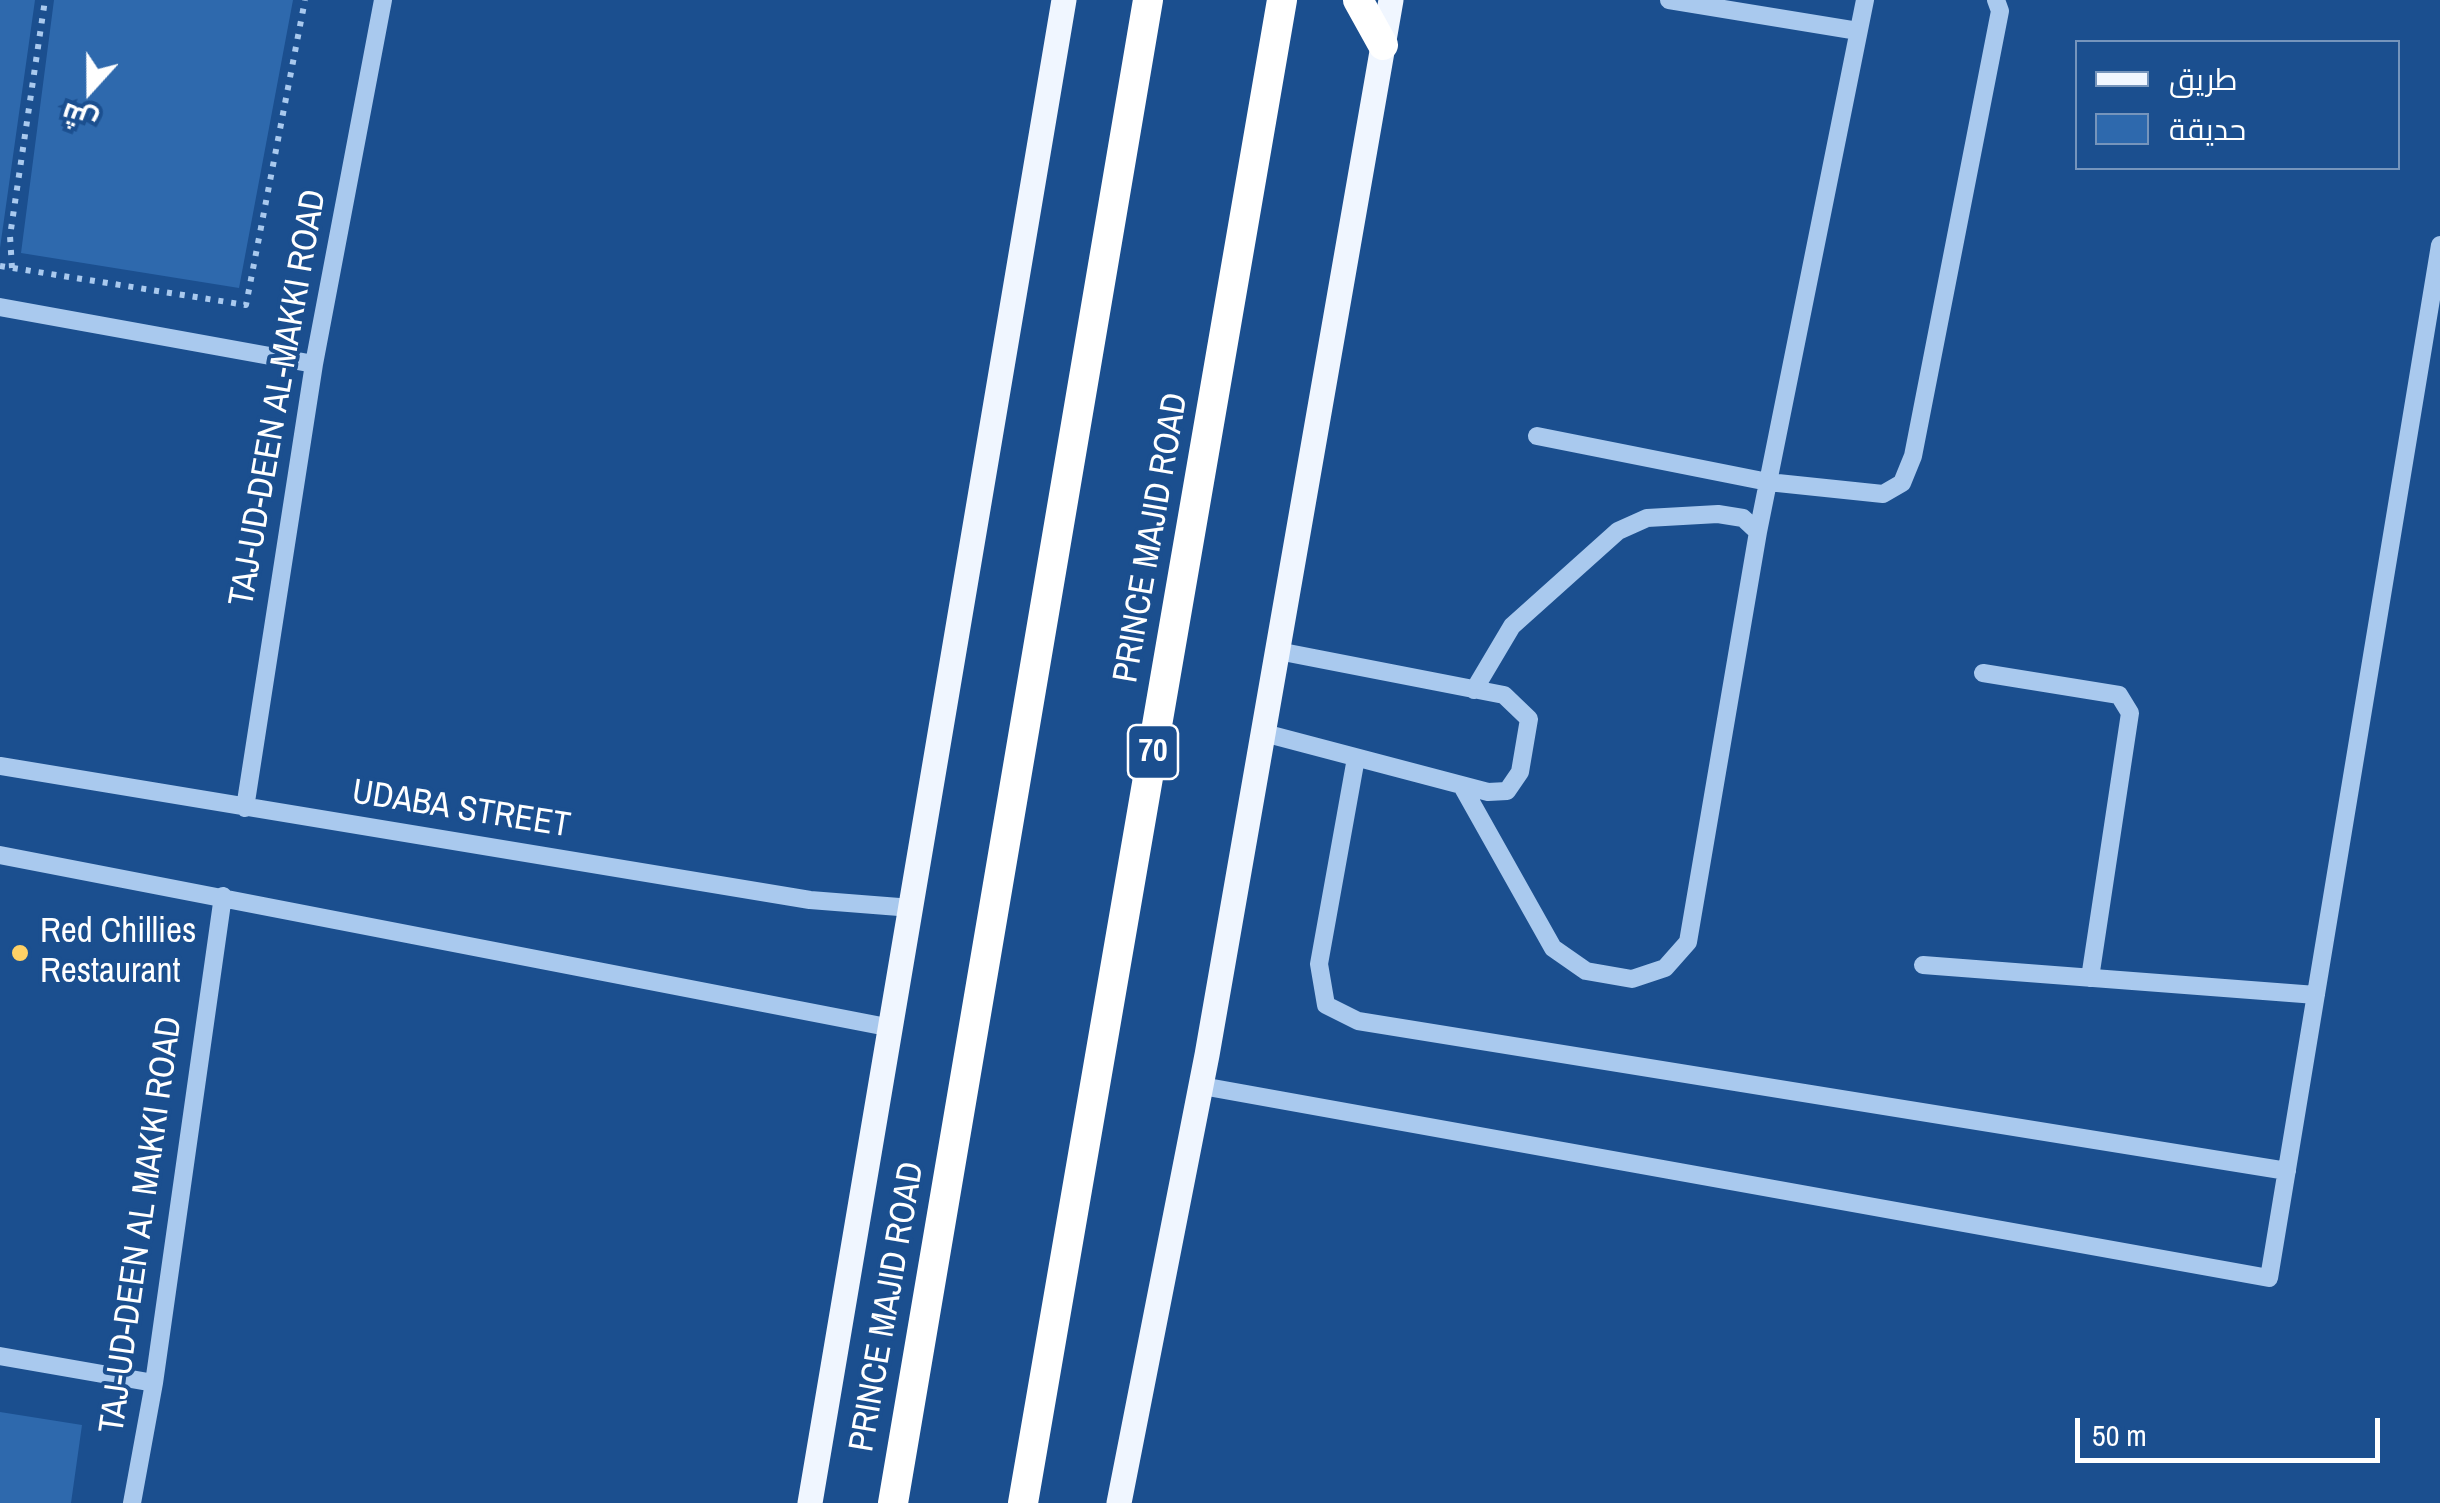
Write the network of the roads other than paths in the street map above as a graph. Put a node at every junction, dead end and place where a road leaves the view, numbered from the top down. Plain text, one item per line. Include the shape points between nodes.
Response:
1 (383, 0) edge
2 (1064, 0) edge
3 (1148, 0) edge
4 (1282, 0) edge
5 (1358, 0) edge
6 (1391, 0) edge
7 (1669, 0) edge
8 (1865, 0) edge
9 (1996, 0) edge
10 (1858, 31) junction
11 (1384, 45) junction
12 (2440, 245) edge
13 (0, 306) edge
14 (314, 364) junction
15 (1537, 436) dead end
16 (1768, 482) junction
17 (1758, 532) junction
18 (1278, 651) junction
19 (1983, 674) dead end
20 (1474, 690) junction
21 (1264, 733) junction
22 (1356, 758) junction
23 (0, 766) edge
24 (1462, 786) junction
25 (245, 808) junction
26 (0, 856) edge
27 (223, 896) junction
28 (912, 908) junction
29 (1923, 965) dead end
30 (2090, 978) junction
31 (2316, 994) junction
32 (892, 1028) junction
33 (1202, 1086) junction
34 (2287, 1172) junction
35 (0, 1356) edge
36 (154, 1383) junction
37 (132, 1503) edge
38 (810, 1503) edge
39 (892, 1503) edge
40 (1023, 1503) edge
41 (1118, 1503) edge

1 - 14 street, TAJ-UD-DEEN AL-MAKKI ROAD
2 - 28 main road
3 - 39 highway, PRINCE MAJID ROAD
4 - 40 highway, PRINCE MAJID ROAD / 70
5 - 11 highway
6 - 11 main road
7 - 10 street
8 - 10 street
9 - 16 street via 2000,11 1989,69 1913,456 1902,483 1883,494
10 - 16 street
11 - 18 main road
12 - 31 street
13 - 14 street
14 - 25 street, TAJ-UD-DEEN AL-MAKKI ROAD
15 - 16 street
16 - 17 street
17 - 20 street via 1743,518 1718,514 1647,518 1618,530 1512,626
17 - 24 street via 1688,942 1665,968 1617,976 1586,970 1553,948
18 - 20 street
18 - 21 main road
19 - 30 street via 2119,695 2130,712
20 - 24 street via 1504,695 1530,719 1520,772 1507,791
21 - 22 street
21 - 33 main road
22 - 24 street
22 - 34 street via 1320,964 1326,1005 1358,1021
23 - 25 street, UDABA STREET
25 - 28 street, UDABA STREET via 810,900
26 - 27 street
27 - 32 street
27 - 36 street, TAJ-UD-DEEN AL MAKKI ROAD
28 - 32 main road
29 - 30 street
30 - 31 street
31 - 34 street
32 - 38 main road
33 - 34 street via 2270,1278
33 - 41 main road
35 - 36 street
36 - 37 street, TAJ-UD-DEEN AL MAKKI ROAD

